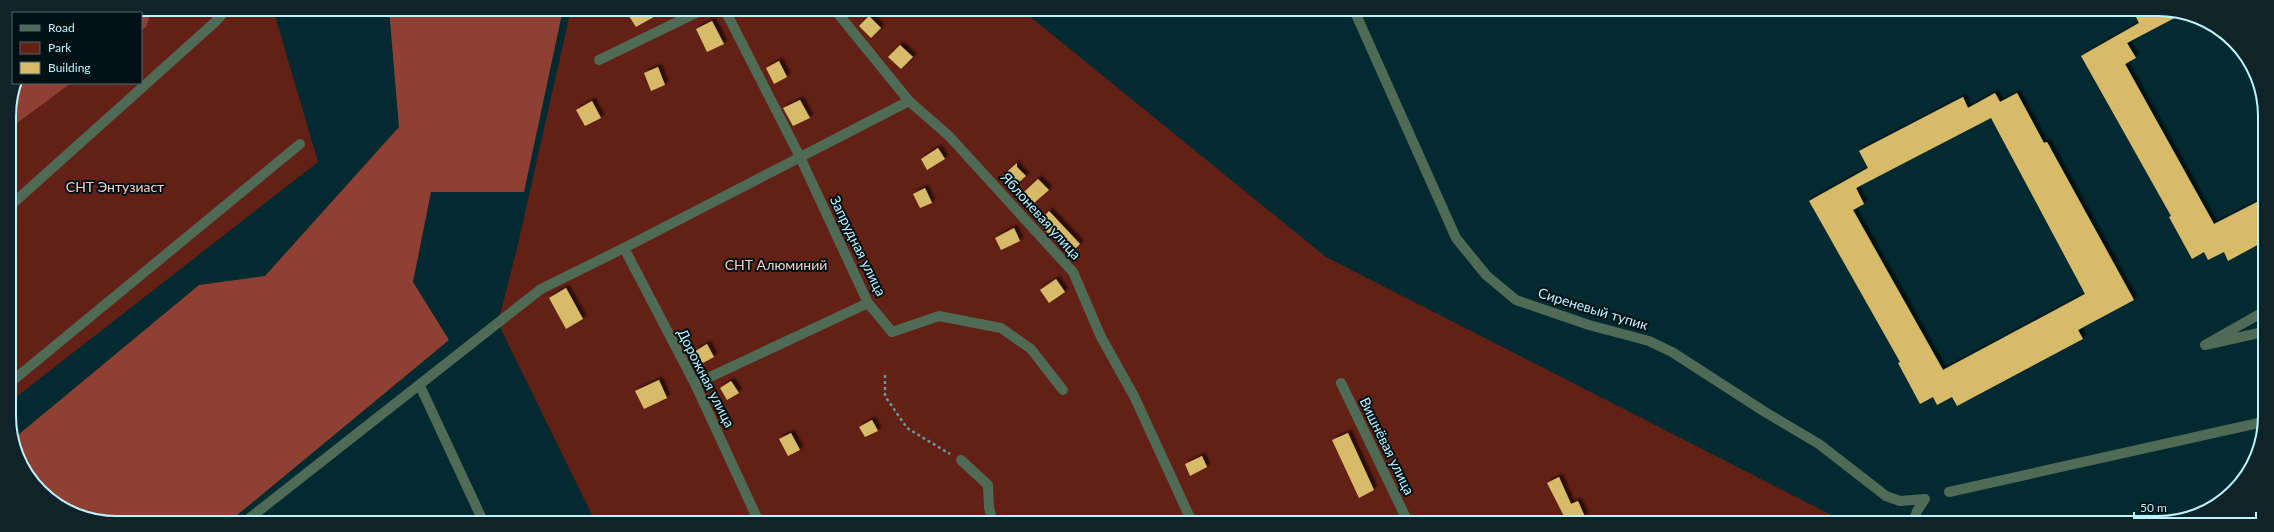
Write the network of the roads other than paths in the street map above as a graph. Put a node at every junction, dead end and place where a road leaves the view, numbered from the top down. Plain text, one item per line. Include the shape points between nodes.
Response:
1 (221, 16) edge
2 (690, 16) edge
3 (728, 16) edge
4 (840, 16) edge
5 (1357, 16) edge
6 (600, 60) dead end
7 (908, 101) junction
8 (300, 144) dead end
9 (800, 157) junction
10 (16, 201) edge
11 (624, 248) junction
12 (868, 303) junction
13 (2258, 315) edge
14 (2258, 333) edge
15 (16, 378) edge
16 (1340, 383) dead end
17 (695, 384) junction
18 (420, 386) junction
19 (1064, 390) dead end
20 (2257, 423) edge
21 (961, 460) road end
22 (1949, 492) dead end
23 (252, 516) edge
24 (481, 516) edge
25 (756, 516) edge
26 (991, 516) edge
27 (1189, 516) edge
28 (1405, 516) edge
29 (1915, 516) edge

1 - 10 street
2 - 6 street
3 - 9 street, Запрудная улица
4 - 7 street, Яблоневая улица
5 - 29 street, Сиреневый тупик via 1456,238 1486,274 1516,300 1589,325 1649,341 1672,352 1819,444 1886,496 1900,501 1925,499
7 - 9 street
7 - 27 street, Яблоневая улица via 949,136 1073,272 1101,336 1134,396
8 - 15 street
9 - 11 street
9 - 12 street, Запрудная улица
11 - 17 street, Дорожная улица
11 - 18 street via 541,289
12 - 17 street
12 - 19 street, Запрудная улица via 892,332 939,316 1000,328 1031,349
13 - 14 street via 2205,345
16 - 28 street, Вишнёвая улица
17 - 25 street, Дорожная улица
18 - 23 street
18 - 24 street
20 - 22 street
21 - 26 street via 988,484

